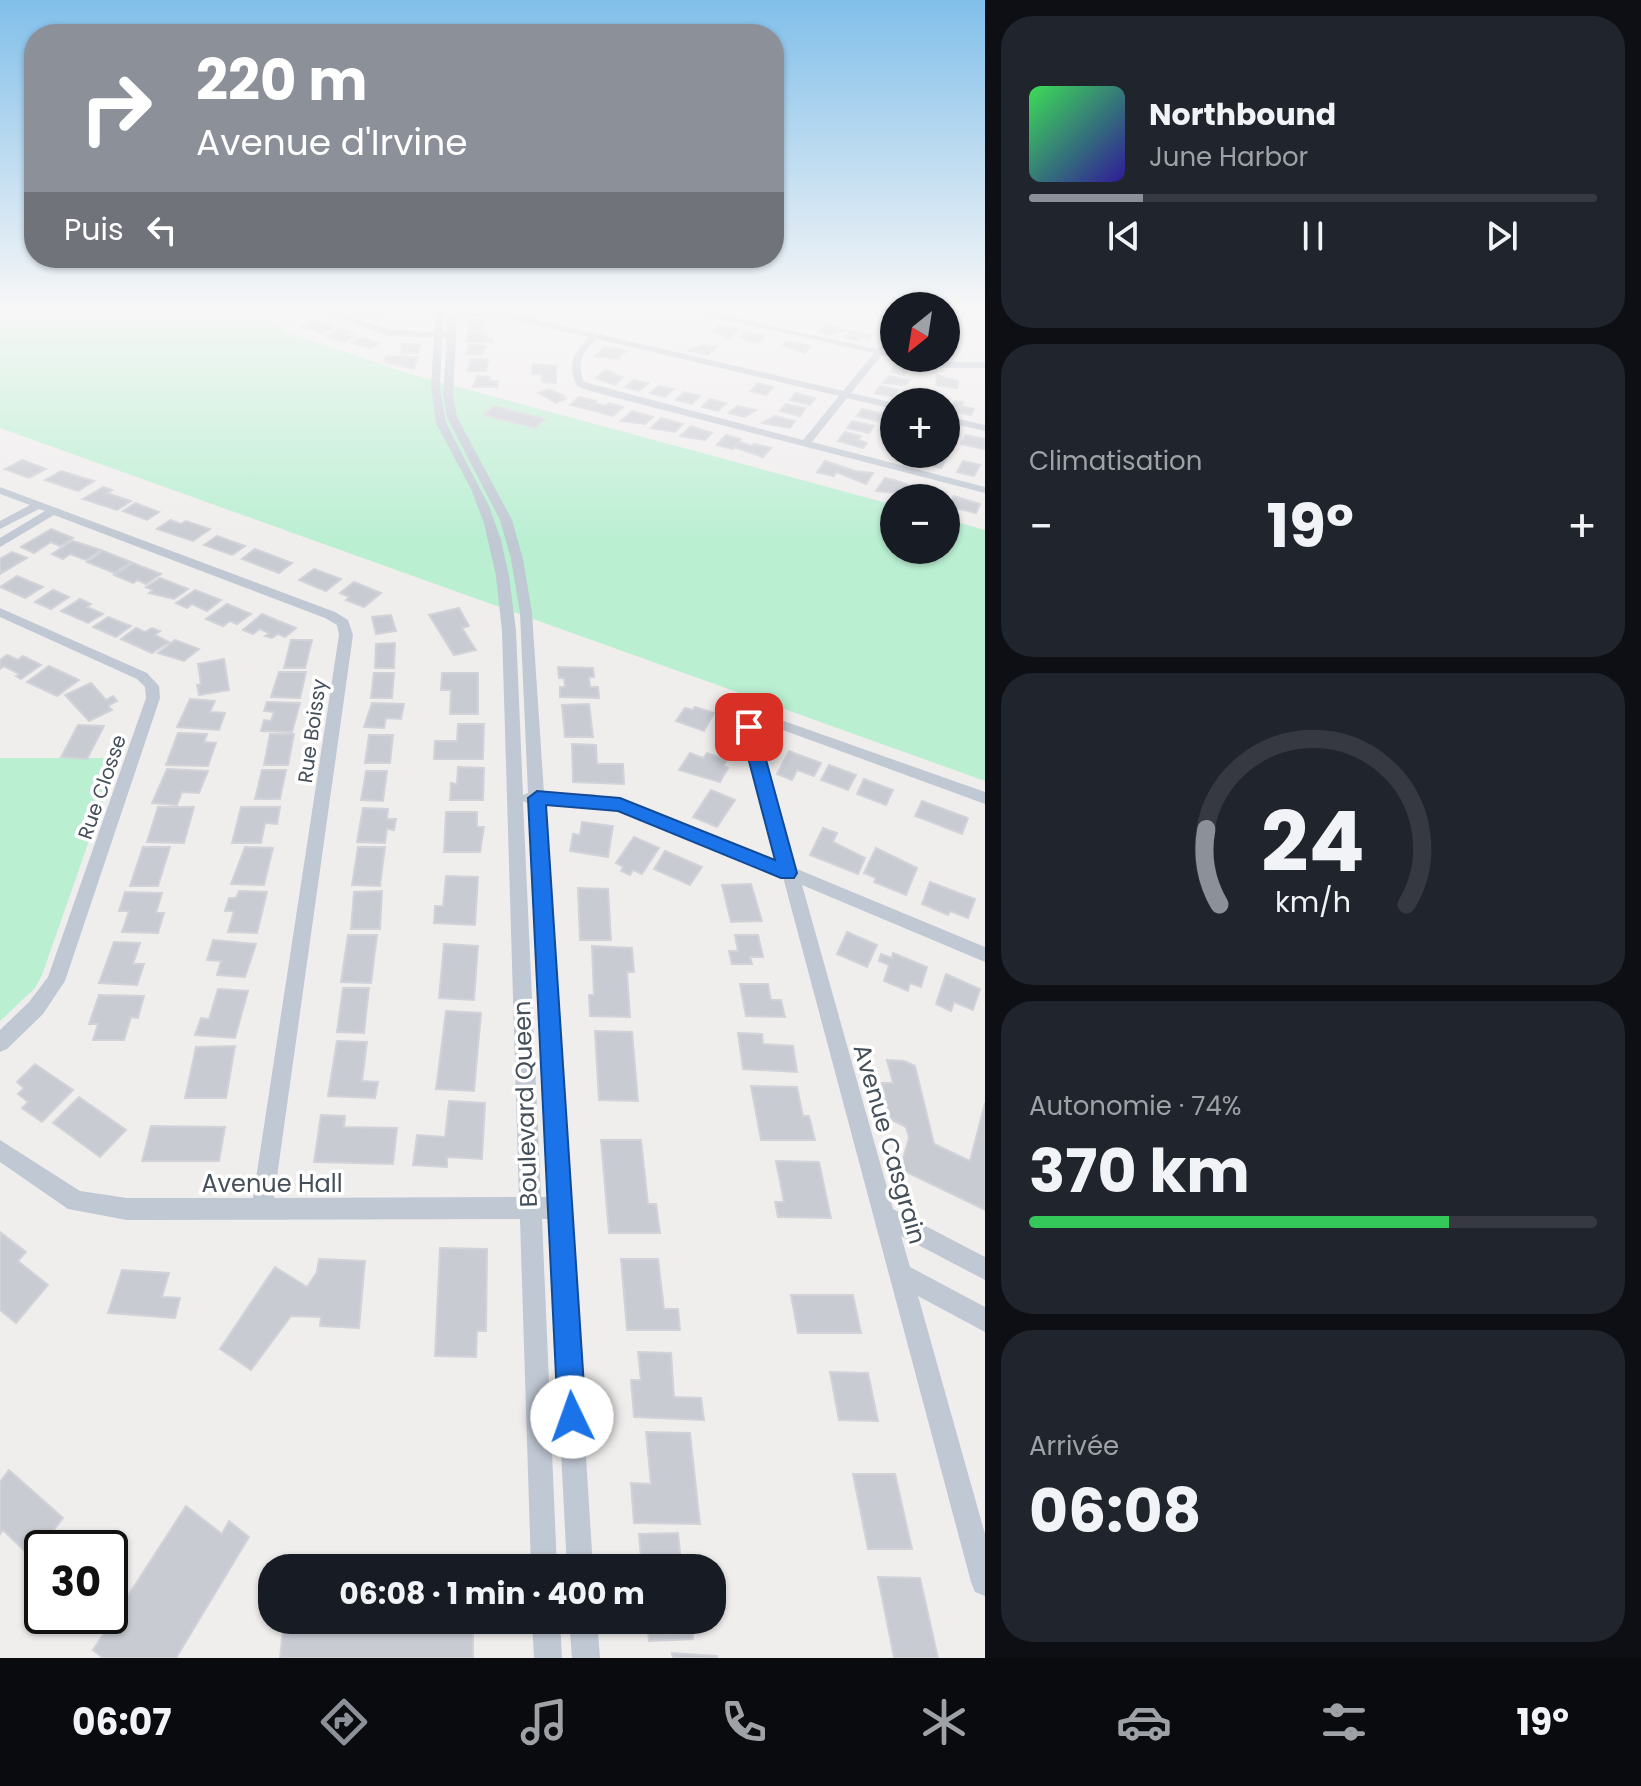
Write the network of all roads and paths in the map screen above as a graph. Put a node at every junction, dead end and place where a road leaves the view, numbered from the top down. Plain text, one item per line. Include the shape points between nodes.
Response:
1 (435, 385) edge
2 (449, 385) edge
3 (585, 385) edge
4 (804, 385) edge
5 (852, 385) edge
6 (845, 395) junction
7 (880, 403) edge
8 (960, 422) edge
9 (985, 428) edge
10 (805, 444) junction
11 (0, 490) edge
12 (985, 490) edge
13 (46, 507) junction
14 (0, 526) edge
15 (0, 543) edge
16 (0, 612) edge
17 (519, 640) junction
18 (515, 798) junction
19 (537, 798) junction
20 (985, 798) edge
21 (788, 873) junction
22 (985, 955) edge
23 (0, 1043) edge
24 (0, 1150) edge
25 (529, 1208) junction
26 (560, 1208) junction
27 (262, 1209) junction
28 (883, 1215) junction
29 (985, 1269) edge
30 (899, 1274) junction
31 (985, 1320) edge
32 (543, 1554) edge
33 (579, 1554) edge
34 (985, 1582) edge
35 (547, 1634) edge
36 (584, 1634) edge
37 (548, 1658) edge
38 (586, 1658) edge

1 - 17 street, Boulevard Queen via 441,426 495,534
2 - 17 street, Boulevard Queen via 455,424 506,520 517,559
3 - 10 street
4 - 6 street
5 - 6 street
6 - 7 street
6 - 10 street
8 - 9 street
10 - 12 street
11 - 13 street, Rue Boissy
13 - 14 street
13 - 15 street
13 - 27 street, Rue Boissy via 343,623 346,635
16 - 23 street, Rue Closse via 142,676 152,686 153,698 56,981
17 - 18 street, Boulevard Queen
17 - 19 street, Boulevard Queen
18 - 19 street
18 - 25 street, Boulevard Queen
19 - 21 street via 620,805
19 - 26 street, Boulevard Queen
20 - 21 street, Avenue Casgrain via 776,722 752,721 749,732
21 - 22 street
21 - 28 street, Avenue Casgrain
24 - 27 street, Avenue Hall via 76,1201 127,1209
25 - 26 street, Avenue Hall
25 - 27 street, Avenue Hall
25 - 32 street, Boulevard Queen
26 - 33 street, Boulevard Queen
28 - 29 street
28 - 30 street, Avenue Casgrain
30 - 31 street
30 - 34 street, Avenue Casgrain
35 - 37 street
36 - 38 street

